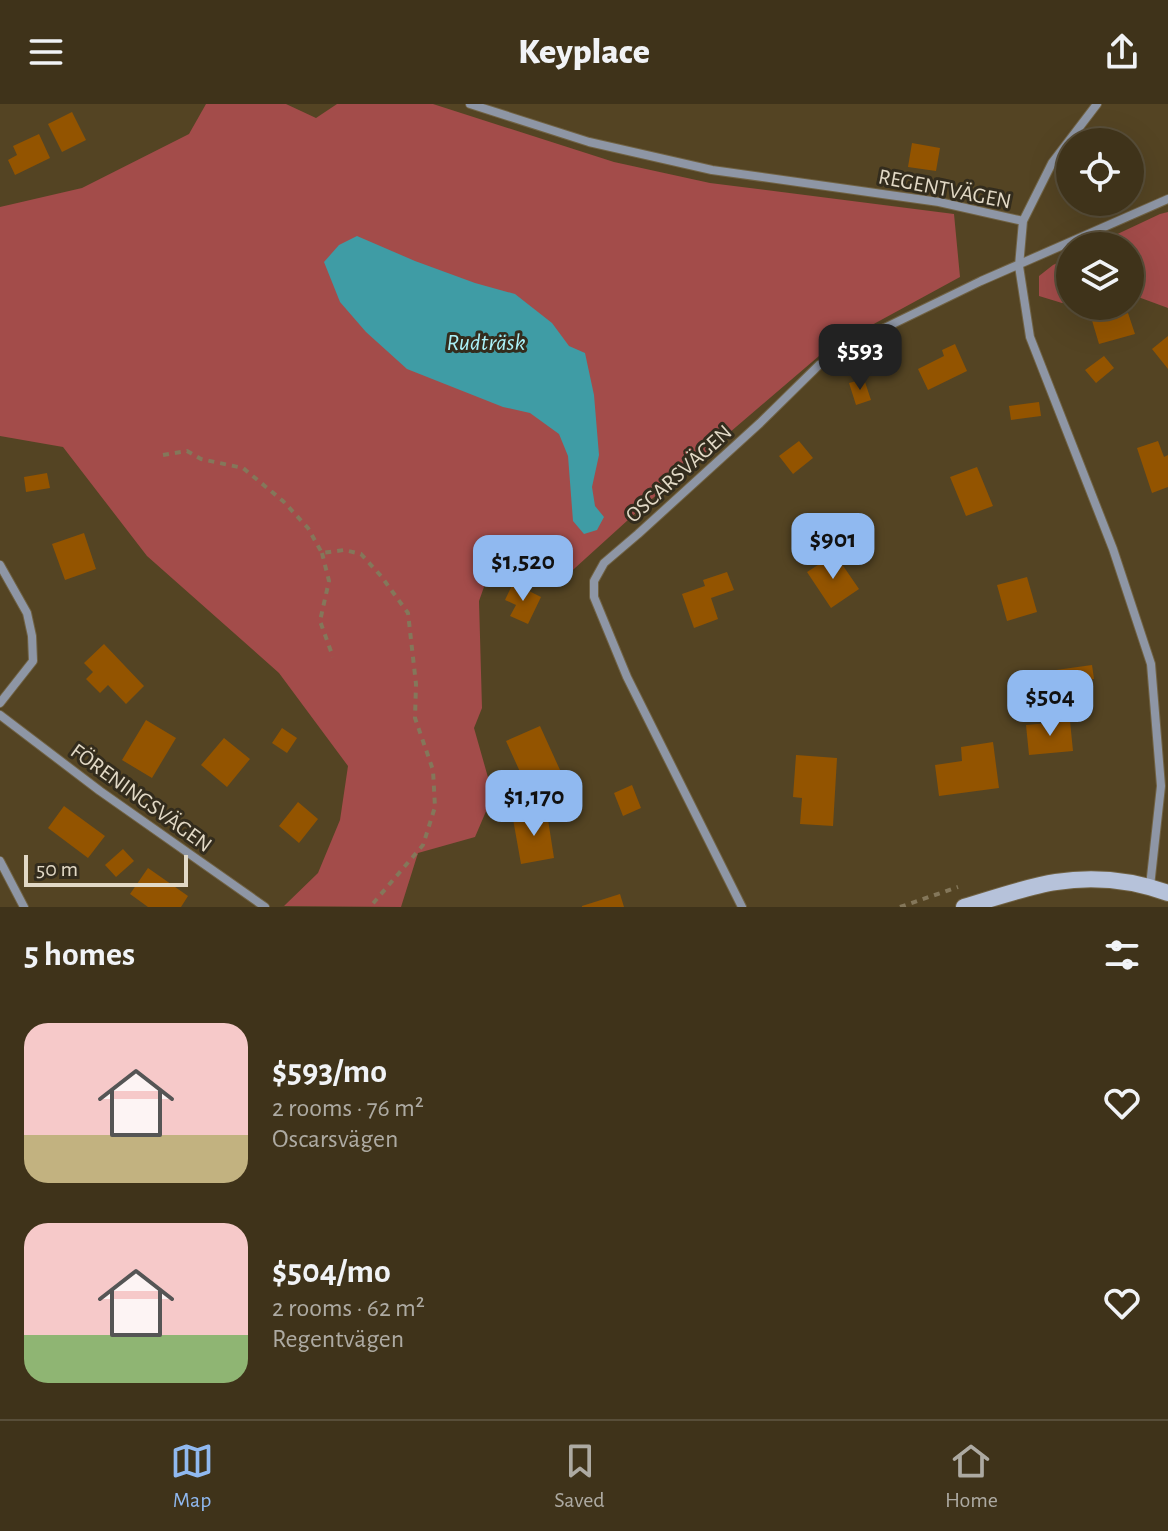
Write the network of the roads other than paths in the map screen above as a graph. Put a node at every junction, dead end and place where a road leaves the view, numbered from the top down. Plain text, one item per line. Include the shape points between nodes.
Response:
1 (470, 104) edge
2 (1097, 104) edge
3 (1168, 199) edge
4 (1023, 221) junction
5 (1019, 266) junction
6 (0, 565) edge
7 (0, 703) edge
8 (0, 715) edge
9 (0, 861) edge
10 (1150, 886) junction
11 (1168, 893) edge
12 (24, 907) edge
13 (265, 907) edge
14 (742, 907) edge
15 (964, 907) edge

1 - 4 street, REGENTVÄGEN via 589,142 712,170 939,202
2 - 4 street via 1052,163
3 - 5 street, OSCARSVÄGEN
4 - 5 street, REGENTVÄGEN
5 - 10 street, REGENTVÄGEN via 1030,337 1113,549 1151,664 1161,786
5 - 14 street, OSCARSVÄGEN via 868,336 819,365 604,563 594,581 594,597 627,677
6 - 7 street via 27,613 33,661
8 - 13 street, FÖRENINGSVÄGEN
9 - 12 street
10 - 11 street
10 - 15 street via 1103,879 1055,882

